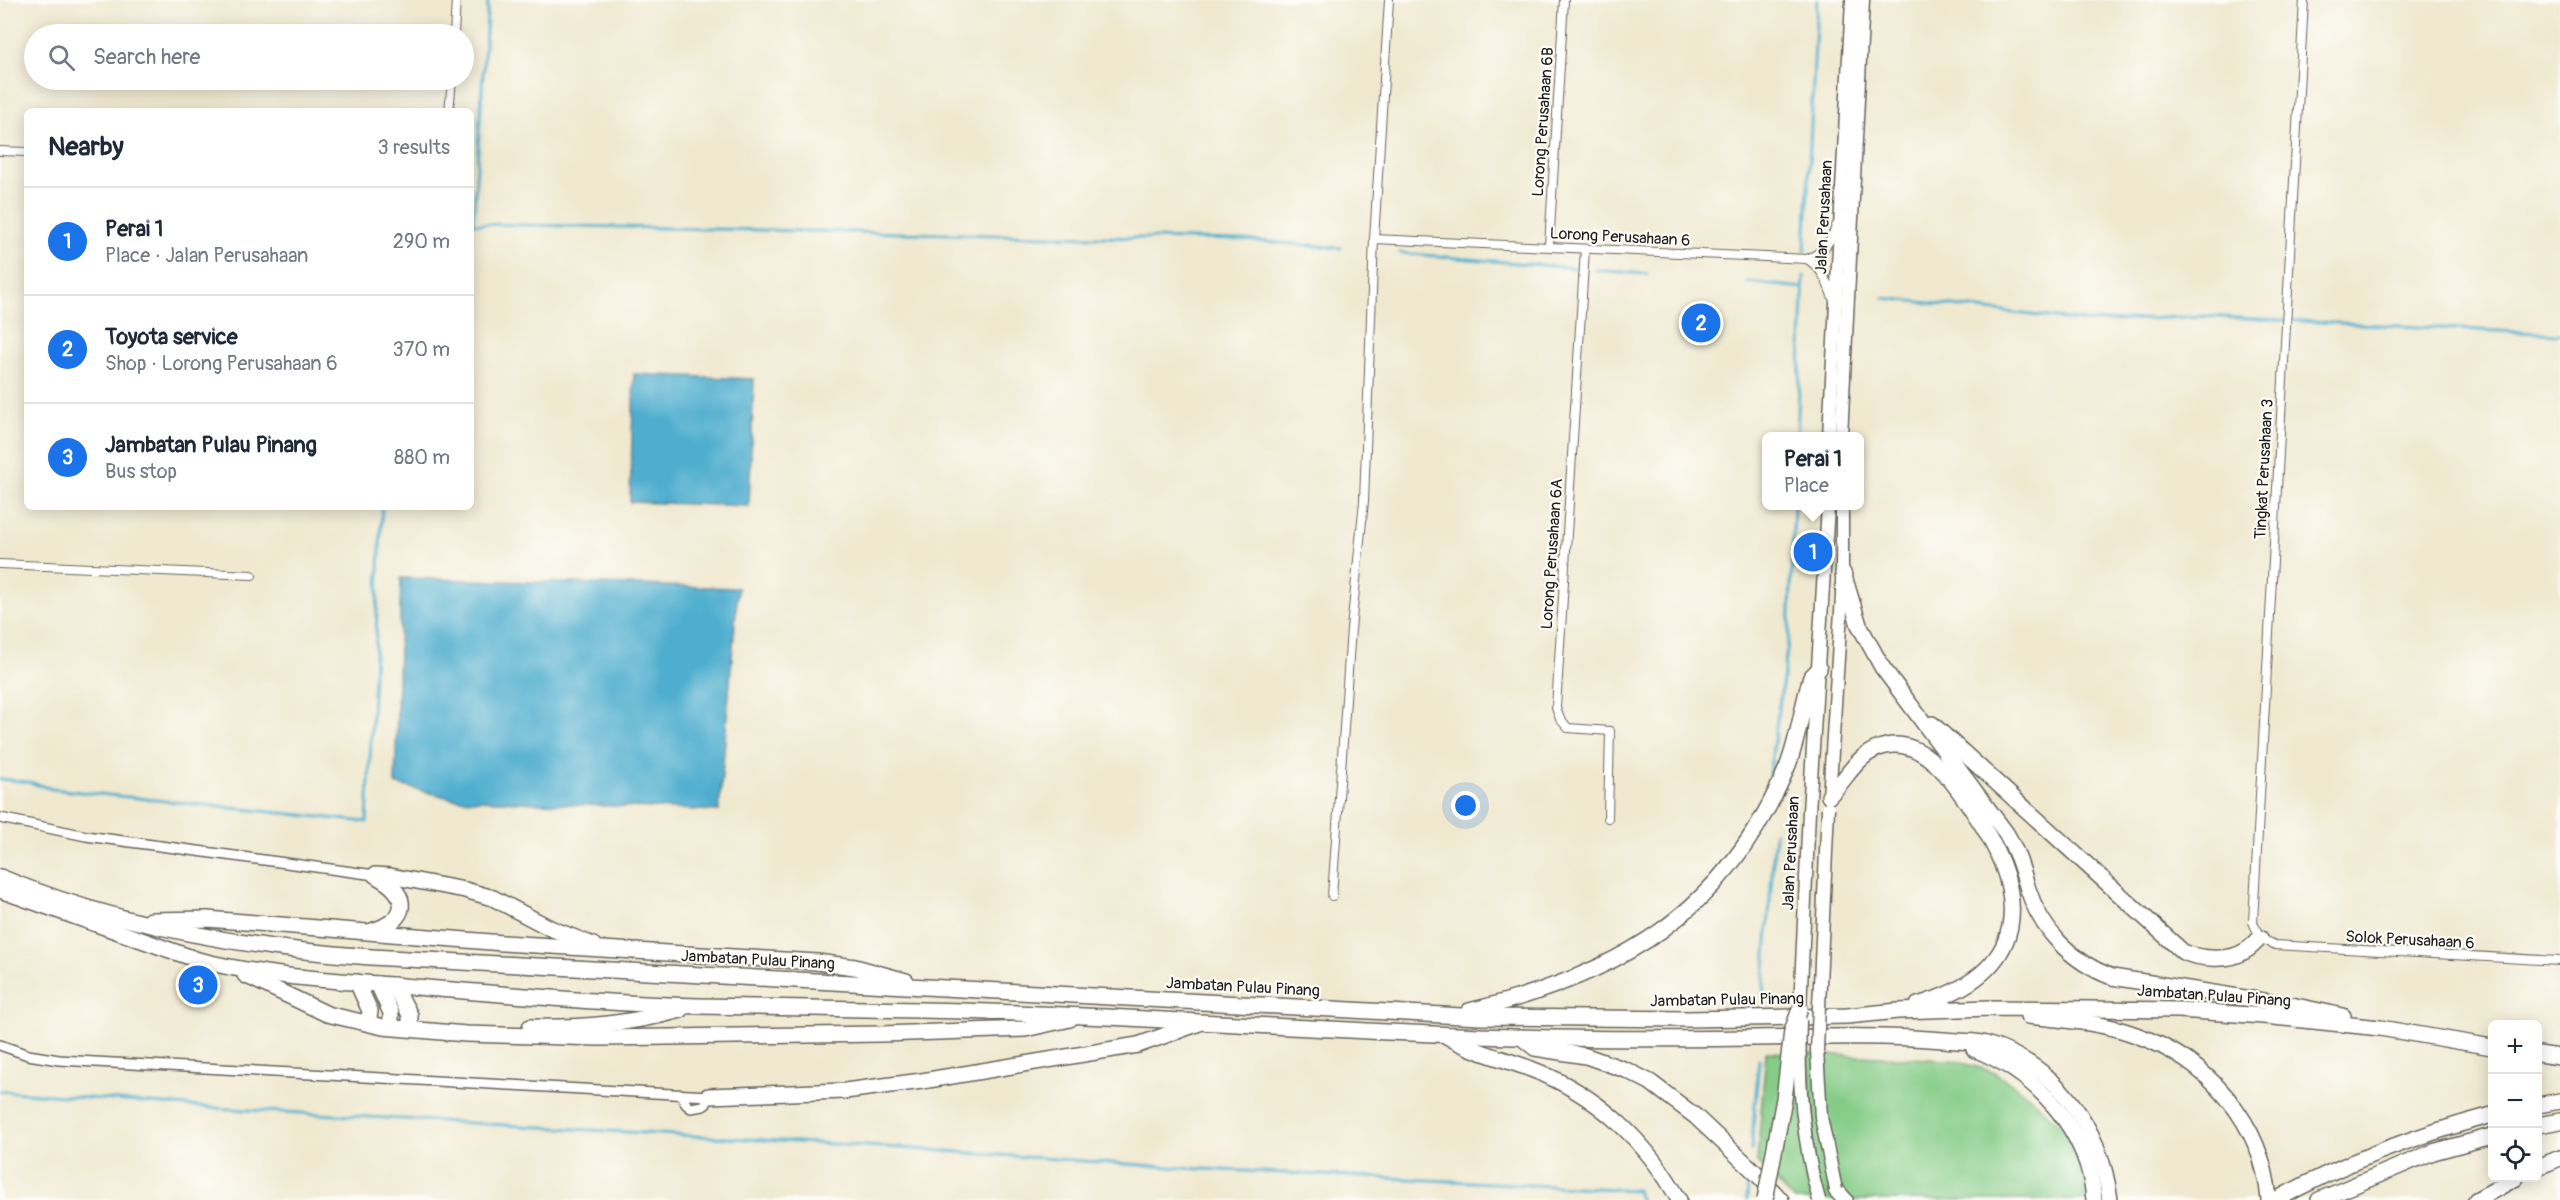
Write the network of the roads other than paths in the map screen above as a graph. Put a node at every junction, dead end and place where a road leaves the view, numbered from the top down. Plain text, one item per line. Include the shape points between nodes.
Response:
1 (456, 0) edge
2 (1389, 0) edge
3 (1564, 0) edge
4 (1852, 0) edge
5 (1863, 0) edge
6 (2304, 0) edge
7 (455, 24) edge
8 (451, 90) edge
9 (450, 108) edge
10 (0, 151) edge
11 (24, 152) edge
12 (1840, 215) junction
13 (1374, 239) junction
14 (1549, 246) junction
15 (1585, 249) junction
16 (1807, 259) junction
17 (1835, 305) junction
18 (1829, 432) edge
19 (1841, 432) edge
20 (1828, 510) edge
21 (1842, 510) edge
22 (0, 564) edge
23 (1843, 573) junction
24 (252, 575) dead end
25 (1819, 669) junction
26 (1913, 710) junction
27 (1828, 802) junction
28 (0, 818) edge
29 (1608, 818) dead end
30 (375, 875) junction
31 (5, 886) edge
32 (1332, 896) dead end
33 (137, 921) junction
34 (370, 932) junction
35 (2260, 938) junction
36 (600, 948) junction
37 (2560, 961) edge
38 (229, 967) junction
39 (261, 973) junction
40 (357, 982) junction
41 (378, 984) junction
42 (394, 986) junction
43 (932, 988) junction
44 (696, 1006) junction
45 (1989, 1008) junction
46 (1800, 1009) junction
47 (1898, 1011) junction
48 (1084, 1015) junction
49 (1451, 1015) junction
50 (369, 1018) junction
51 (391, 1022) junction
52 (1202, 1022) junction
53 (410, 1024) junction
54 (2380, 1028) junction
55 (1444, 1034) junction
56 (1521, 1037) junction
57 (1954, 1041) junction
58 (0, 1045) edge
59 (2488, 1046) edge
60 (2542, 1055) edge
61 (2560, 1057) edge
62 (708, 1096) joint
63 (2560, 1101) edge
64 (2542, 1104) edge
65 (2488, 1116) edge
66 (2560, 1122) edge
67 (2542, 1124) edge
68 (2488, 1137) edge
69 (2560, 1158) edge
70 (2542, 1165) edge
71 (2509, 1182) edge
72 (1676, 1195) edge
73 (1840, 1197) edge
74 (1765, 1200) edge
75 (1781, 1200) edge
76 (1819, 1200) edge
77 (2094, 1200) edge
78 (2110, 1200) edge
79 (2269, 1200) edge
80 (2276, 1200) edge
81 (2319, 1200) edge
82 (2476, 1200) edge

1 - 7 street
2 - 13 street
3 - 14 street, Lorong Perusahaan 6B
4 - 12 main road, Jalan Perusahaan
5 - 19 main road, Jalan Perusahaan
6 - 35 street, Tingkat Perusahaan 3 via 2252,911
8 - 9 street
10 - 11 street
12 - 16 street via 1830,243
12 - 17 main road, Jalan Perusahaan
13 - 14 street, Lorong Perusahaan 6
13 - 32 street via 1364,501
14 - 15 street, Lorong Perusahaan 6
15 - 16 street, Lorong Perusahaan 6
15 - 29 street, Lorong Perusahaan 6A via 1556,708 1568,728 1610,731
16 - 17 street via 1828,281
17 - 18 main road, Jalan Perusahaan
20 - 25 main road, Jalan Perusahaan
21 - 23 main road, Jalan Perusahaan
22 - 24 street
23 - 26 highway via 1866,640
23 - 27 main road, Jalan Perusahaan
25 - 46 main road, Jalan Perusahaan
25 - 49 highway via 1811,677 1794,748 1770,806 1742,853 1697,901 1634,949 1575,980 1516,1000
26 - 35 highway via 2183,952 2192,956 2230,957 2245,952
26 - 54 highway via 2006,833 2042,921 2056,940 2090,967 2112,977 2296,1006
27 - 47 highway via 1854,765 1873,750 1893,745 1918,752 1936,765 1970,806 2007,874 2012,894 2011,921 1995,960 1956,990
27 - 73 main road, Jalan Perusahaan, bridge via 1817,1050 1821,1117
28 - 30 street via 77,834
30 - 34 highway via 395,888 401,906 391,924
30 - 36 highway via 486,896
31 - 33 highway, Jambatan Pulau Pinang
31 - 38 highway, Jambatan Pulau Pinang via 198,960
33 - 34 highway via 207,919
33 - 43 highway, Jambatan Pulau Pinang via 215,939 316,953
34 - 36 highway
35 - 37 street, Solok Perusahaan 6 via 2275,945
36 - 43 highway via 817,962 855,967
38 - 39 highway, Jambatan Pulau Pinang
38 - 48 highway, Jambatan Pulau Pinang via 327,1014 383,1027 466,1034 599,1038 882,1034 1024,1029
39 - 40 highway, Jambatan Pulau Pinang
39 - 50 highway via 325,1005
40 - 41 highway, Jambatan Pulau Pinang
40 - 50 highway via 370,1011
41 - 42 highway, Jambatan Pulau Pinang
41 - 51 highway
42 - 44 highway, Jambatan Pulau Pinang
42 - 53 highway via 410,1015
43 - 49 highway, Jambatan Pulau Pinang
44 - 48 highway, Jambatan Pulau Pinang
44 - 53 highway via 644,1020 596,1027
45 - 47 highway, Jambatan Pulau Pinang
45 - 54 highway, Jambatan Pulau Pinang via 2180,1010
45 - 79 highway via 2104,1026 2136,1035 2199,1071 2235,1106 2249,1130 2259,1154
46 - 74 highway, bridge via 1792,1031
46 - 76 main road, Jalan Perusahaan, bridge via 1798,1065 1802,1118
47 - 49 highway, Jambatan Pulau Pinang via 1688,1020
48 - 52 highway, Jambatan Pulau Pinang
50 - 51 highway
51 - 53 highway
52 - 55 highway, Jambatan Pulau Pinang
52 - 62 highway via 1138,1046 922,1081 845,1091
54 - 59 highway, Jambatan Pulau Pinang
55 - 56 highway, Jambatan Pulau Pinang
55 - 72 highway via 1465,1047 1550,1077 1584,1096 1636,1140
56 - 57 highway, Jambatan Pulau Pinang via 1904,1036
56 - 75 highway via 1535,1048 1599,1059 1650,1082 1695,1116
57 - 77 highway via 2014,1069 2058,1110 2086,1161
57 - 78 highway, Jambatan Pulau Pinang via 1977,1041 2000,1048 2040,1072 2070,1099 2095,1140
58 - 62 street via 59,1060
60 - 61 highway
63 - 64 highway
65 - 80 highway via 2392,1147
66 - 67 highway
68 - 81 highway via 2433,1152
69 - 70 highway
71 - 82 highway

